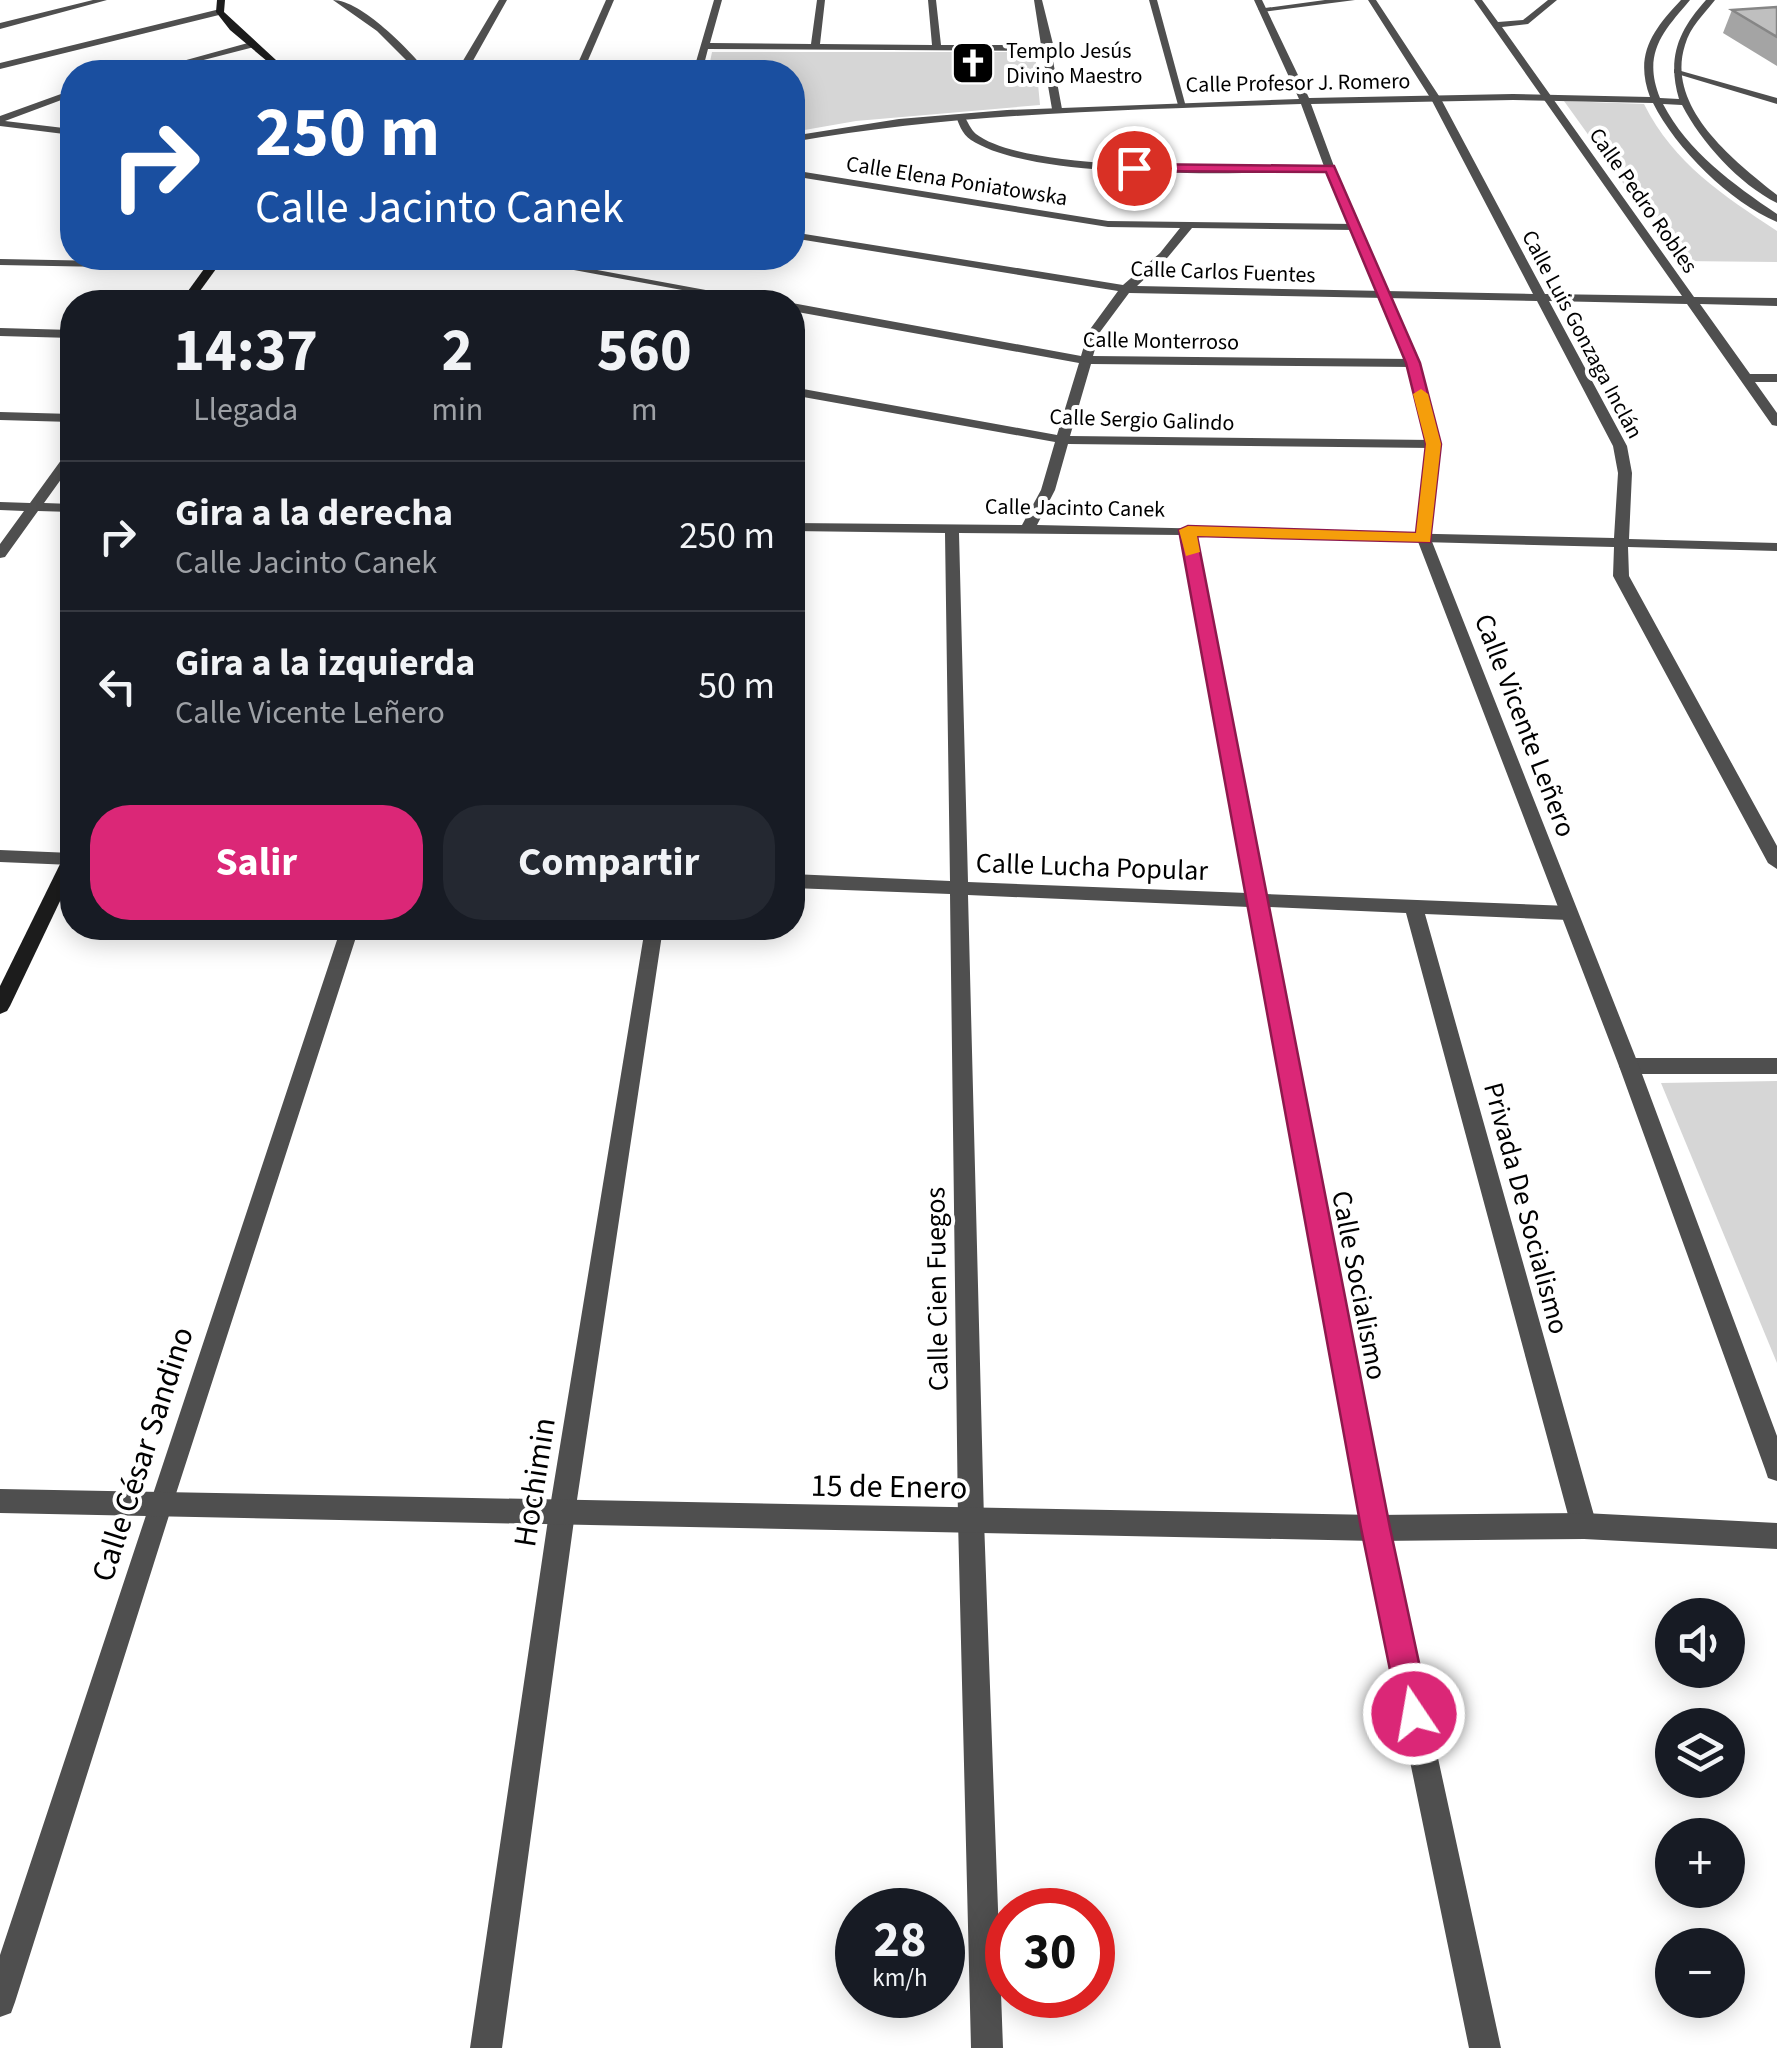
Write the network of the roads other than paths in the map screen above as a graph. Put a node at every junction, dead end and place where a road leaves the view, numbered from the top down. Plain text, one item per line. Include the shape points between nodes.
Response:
1 (103, 0) edge
2 (337, 0) edge
3 (503, 0) edge
4 (610, 0) edge
5 (718, 0) edge
6 (820, 0) edge
7 (932, 0) edge
8 (1038, 0) edge
9 (1153, 0) edge
10 (1351, 0) edge
11 (1372, 0) edge
12 (1478, 0) edge
13 (1553, 0) edge
14 (1686, 0) edge
15 (1710, 0) edge
16 (1260, 4) edge
17 (220, 6) edge
18 (1495, 25) junction
19 (0, 26) edge
20 (255, 44) junction
21 (704, 46) junction
22 (815, 47) junction
23 (938, 47) junction
24 (1049, 48) junction
25 (194, 60) edge
26 (272, 60) edge
27 (411, 60) edge
28 (468, 60) edge
29 (583, 60) edge
30 (700, 60) edge
31 (0, 66) edge
32 (1677, 71) junction
33 (60, 97) edge
34 (1548, 98) junction
35 (1436, 99) junction
36 (1655, 100) junction
37 (1306, 101) junction
38 (1777, 101) edge
39 (1687, 102) junction
40 (1183, 105) junction
41 (1057, 110) junction
42 (960, 117) junction
43 (0, 121) edge
44 (60, 130) edge
45 (805, 137) edge
46 (1330, 169) junction
47 (805, 176) edge
48 (1777, 200) edge
49 (1777, 219) edge
50 (1189, 226) junction
51 (1355, 228) junction
52 (805, 237) edge
53 (60, 259) edge
54 (0, 262) edge
55 (583, 270) edge
56 (1126, 289) junction
57 (697, 290) edge
58 (1386, 296) junction
59 (1544, 299) junction
60 (1777, 302) edge
61 (1692, 303) junction
62 (805, 310) edge
63 (0, 332) edge
64 (60, 334) edge
65 (1084, 360) junction
66 (1413, 363) junction
67 (1745, 378) junction
68 (1777, 378) edge
69 (805, 393) edge
70 (0, 416) edge
71 (60, 418) edge
72 (1777, 422) edge
73 (1065, 440) junction
74 (1433, 444) junction
75 (60, 471) edge
76 (0, 506) edge
77 (33, 507) junction
78 (60, 508) edge
79 (805, 527) edge
80 (952, 528) junction
81 (1028, 528) junction
82 (1188, 530) junction
83 (1424, 539) junction
84 (1618, 542) junction
85 (1777, 547) edge
86 (0, 554) edge
87 (0, 856) edge
88 (60, 858) edge
89 (1777, 864) edge
90 (805, 882) edge
91 (60, 884) edge
92 (957, 888) junction
93 (1257, 900) junction
94 (1414, 906) junction
95 (1569, 912) junction
96 (346, 940) edge
97 (652, 940) edge
98 (0, 1006) edge
99 (1629, 1066) junction
100 (1777, 1066) edge
101 (1777, 1469) edge
102 (0, 1500) edge
103 (158, 1506) junction
104 (562, 1513) junction
105 (971, 1520) junction
106 (1584, 1526) junction
107 (1375, 1528) junction
108 (1777, 1536) edge
109 (0, 2002) edge
110 (486, 2048) edge
111 (987, 2048) edge
112 (1485, 2048) edge

1 - 19 street
2 - 27 street
3 - 28 street
4 - 29 street
5 - 21 street
6 - 22 street
7 - 23 street
8 - 24 street
9 - 40 street
10 - 16 street
11 - 35 street, Calle Luis Gonzaga Inclán
12 - 18 street, Calle Pedro Robles
13 - 18 street via 1524,22
14 - 36 street via 1649,48
15 - 32 street via 1678,48
16 - 37 street, Calle Vicente Leñero
17 - 20 main road via 232,28
17 - 31 street
18 - 34 street, Calle Pedro Robles
20 - 25 street
20 - 26 main road
21 - 22 street
21 - 30 street
22 - 23 street
23 - 24 street
24 - 41 street
32 - 38 street
32 - 39 street
33 - 43 street
34 - 35 street, Calle Profesor J. Romero
34 - 36 street, Calle Profesor J. Romero
34 - 61 street, Calle Pedro Robles
35 - 37 street, Calle Profesor J. Romero
35 - 59 street, Calle Luis Gonzaga Inclán
36 - 39 street, Calle Profesor J. Romero
36 - 49 street via 1681,143
37 - 40 street, Calle Profesor J. Romero
37 - 46 street, Calle Vicente Leñero
39 - 48 street via 1713,144
40 - 41 street, Calle Profesor J. Romero
41 - 42 street, Calle Profesor J. Romero
42 - 45 street, Calle Profesor J. Romero
42 - 46 street via 982,142 1072,161 1134,168
43 - 44 street
46 - 51 street, Calle Vicente Leñero
47 - 50 street, Calle Elena Poniatowska via 1084,221
50 - 51 street, Calle Elena Poniatowska
50 - 56 street
51 - 58 street, Calle Vicente Leñero
52 - 56 street, Calle Carlos Fuentes
53 - 54 street
55 - 57 street
56 - 58 street, Calle Carlos Fuentes
56 - 65 street via 1100,322
58 - 59 street, Calle Carlos Fuentes
58 - 66 street, Calle Vicente Leñero
59 - 61 street, Calle Carlos Fuentes
59 - 84 street, Calle Luis Gonzaga Inclán via 1626,462
60 - 61 street, Calle Carlos Fuentes
61 - 67 street, Calle Pedro Robles
62 - 65 street, Calle Monterroso
63 - 64 street
65 - 66 street, Calle Monterroso
65 - 73 street
66 - 74 street, Calle Vicente Leñero
67 - 68 street
67 - 72 street, Calle Pedro Robles
69 - 73 street, Calle Sergio Galindo
70 - 71 street
73 - 74 street, Calle Sergio Galindo
73 - 81 street
74 - 83 street, Calle Vicente Leñero
75 - 77 street
76 - 77 street
77 - 78 street
77 - 86 street
79 - 80 street, Calle Jacinto Canek
80 - 81 street, Calle Jacinto Canek
80 - 92 street, Calle Cien Fuegos
81 - 82 street, Calle Jacinto Canek
82 - 83 street, Calle Jacinto Canek
82 - 93 street, Calle Socialismo
83 - 84 street, Calle Jacinto Canek
83 - 95 street, Calle Vicente Leñero
84 - 85 street, Calle Jacinto Canek
84 - 89 street, Calle Luis Gonzaga Inclán via 1621,576
87 - 88 street
90 - 92 street, Calle Lucha Popular
91 - 98 main road
92 - 93 street, Calle Lucha Popular
92 - 105 street, Calle Cien Fuegos
93 - 94 street, Calle Lucha Popular
93 - 107 street, Calle Socialismo
94 - 95 street, Calle Lucha Popular
94 - 106 street, Privada De Socialismo
95 - 99 street, Calle Vicente Leñero
96 - 103 street, Calle César Sandino
97 - 104 street, Hochimin
99 - 100 street
99 - 101 street, Calle Vicente Leñero
102 - 103 street, 15 de Enero
103 - 104 street, 15 de Enero
103 - 109 street, Calle César Sandino
104 - 105 street, 15 de Enero
104 - 110 street, Hochimin
105 - 107 street, 15 de Enero
105 - 111 street, Calle Cien Fuegos
106 - 107 street, 15 de Enero
106 - 108 street, 15 de Enero
107 - 112 street, Calle Socialismo

